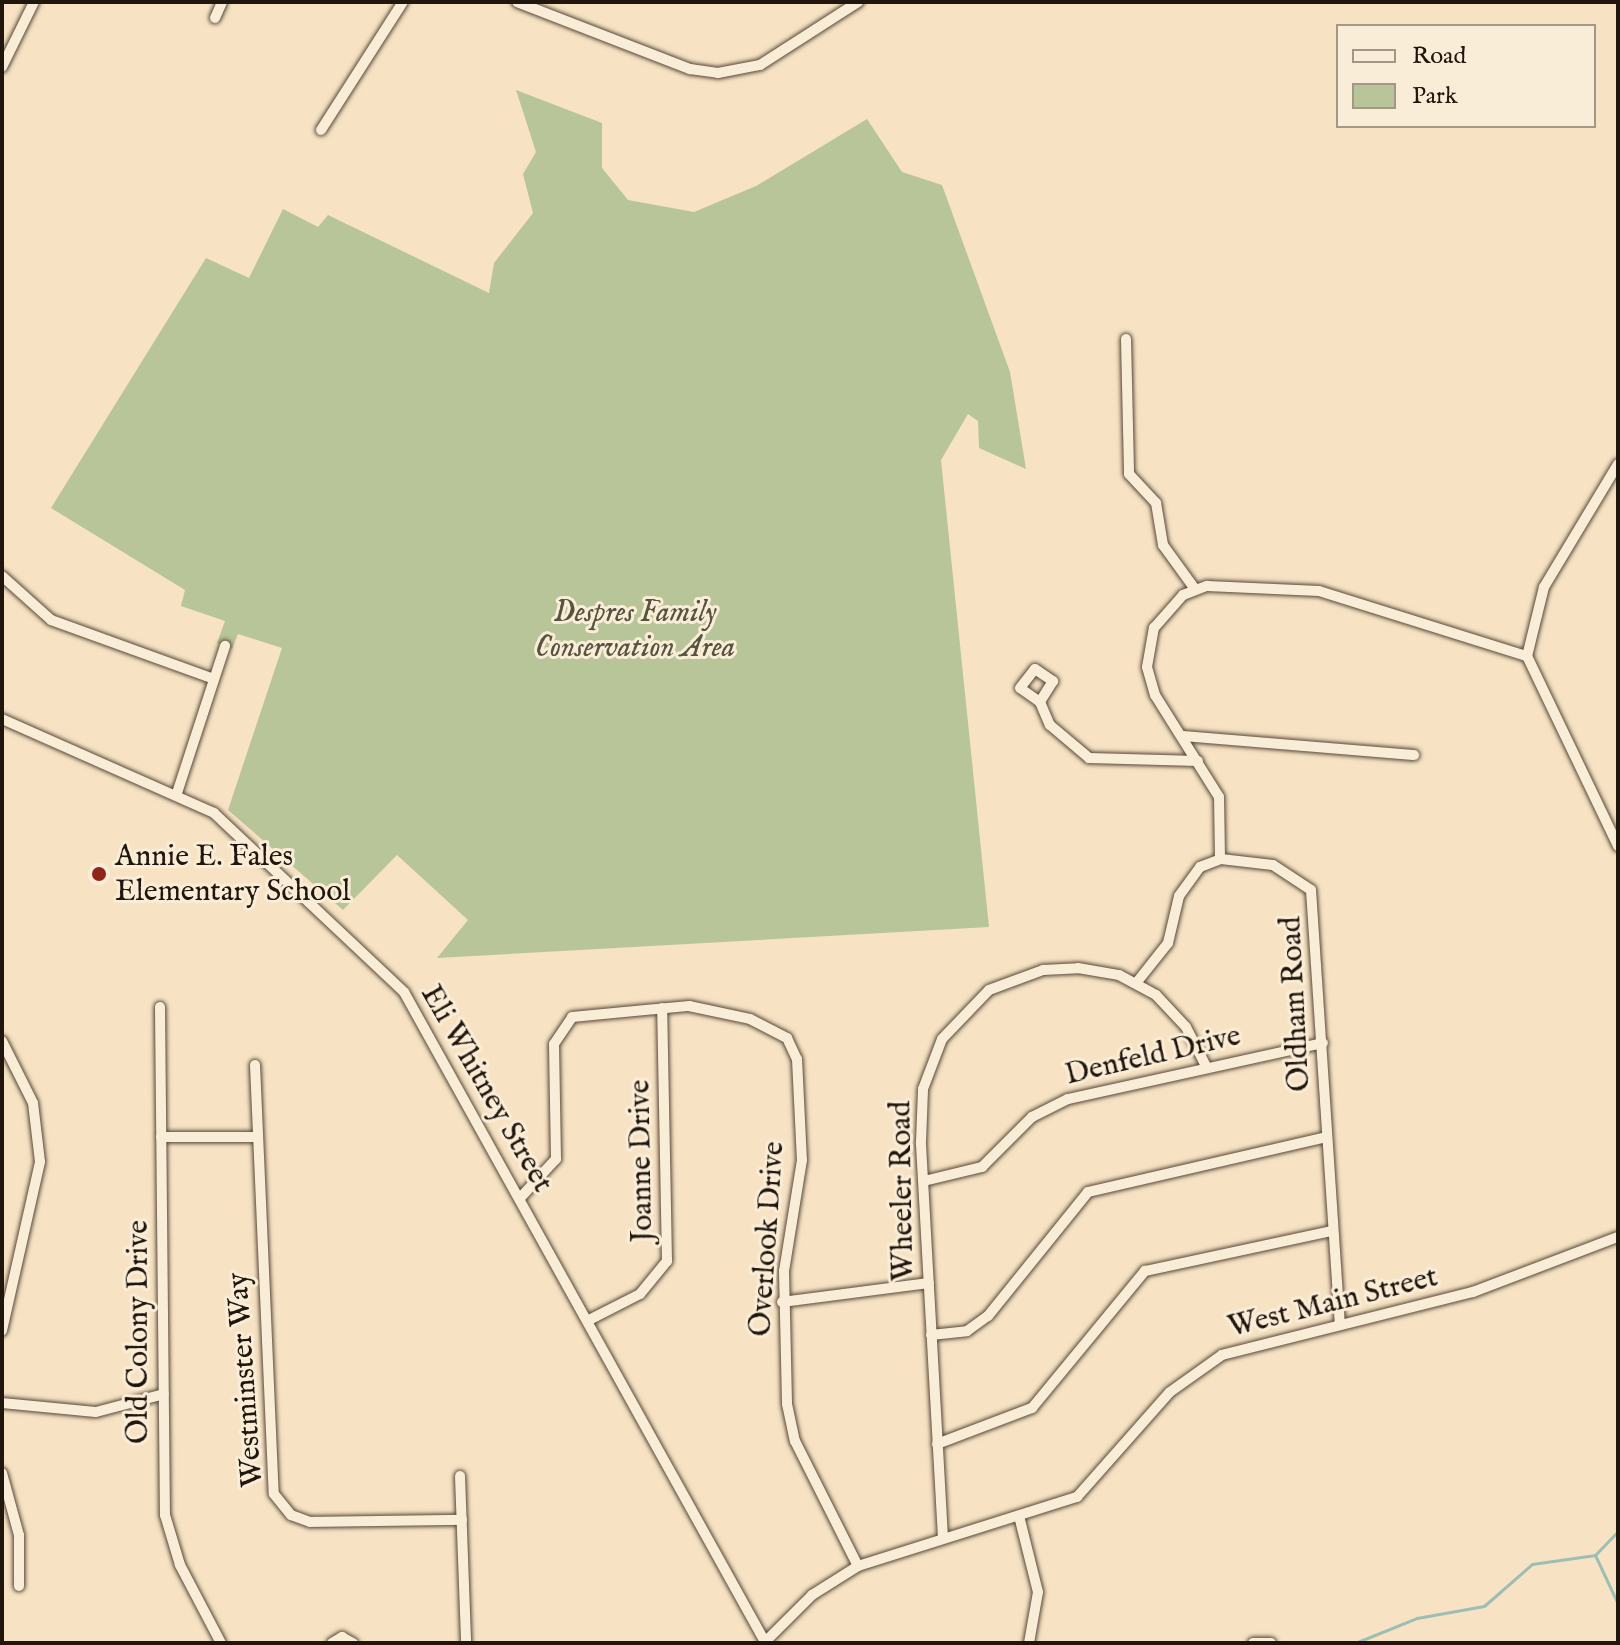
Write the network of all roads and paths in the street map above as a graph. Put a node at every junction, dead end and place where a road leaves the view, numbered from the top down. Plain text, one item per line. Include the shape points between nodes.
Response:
1 (34, 2) edge
2 (222, 2) edge
3 (403, 2) edge
4 (517, 2) edge
5 (858, 2) edge
6 (215, 18) dead end
7 (2, 67) edge
8 (321, 130) dead end
9 (1126, 339) dead end
10 (1618, 464) edge
11 (2, 576) edge
12 (1195, 589) junction
13 (225, 646) dead end
14 (1527, 656) junction
15 (214, 679) junction
16 (1040, 702) dead end
17 (2, 719) edge
18 (1182, 736) junction
19 (1414, 755) dead end
20 (1198, 761) junction
21 (177, 793) junction
22 (1618, 846) edge
23 (1220, 859) junction
24 (1137, 982) junction
25 (160, 1007) dead end
26 (662, 1008) junction
27 (2, 1041) edge
28 (1323, 1043) junction
29 (255, 1065) dead end
30 (1207, 1068) junction
31 (161, 1137) junction
32 (257, 1137) junction
33 (1327, 1137) junction
34 (924, 1181) junction
35 (521, 1197) junction
36 (1331, 1231) junction
37 (1618, 1237) edge
38 (929, 1283) junction
39 (782, 1302) junction
40 (589, 1320) junction
41 (1340, 1324) junction
42 (2, 1331) edge
43 (931, 1335) junction
44 (164, 1394) junction
45 (2, 1403) edge
46 (937, 1444) junction
47 (2, 1473) edge
48 (460, 1476) dead end
49 (462, 1520) junction
50 (1020, 1520) junction
51 (943, 1538) junction
52 (858, 1566) junction
53 (19, 1586) dead end
54 (765, 1642) edge
55 (221, 1643) edge
56 (332, 1643) edge
57 (353, 1643) edge
58 (466, 1643) edge
59 (1029, 1643) edge
60 (1253, 1643) edge
61 (1271, 1643) edge

1 - 7 street
2 - 6 street
3 - 8 street
4 - 5 street via 690,69 718,73 760,65
9 - 12 street via 1129,474 1156,503 1163,545
10 - 14 street via 1544,587
11 - 15 street via 51,620
12 - 14 street via 1319,591
12 - 18 street via 1162,617 1147,654 1155,695
13 - 15 street
14 - 22 street
15 - 21 street
16 - 20 street via 1059,738 1089,758
17 - 21 street, Eli Whitney Street
18 - 19 street
18 - 20 street
20 - 23 street via 1219,797
21 - 35 street, Eli Whitney Street via 229,824 404,992
23 - 24 street via 1190,876 1168,943
23 - 28 street, Oldham Road via 1283,867 1311,890
24 - 30 street, Wheeler Road via 1186,1027
24 - 34 street, Wheeler Road via 1099,971 1043,970 969,1006 927,1071
25 - 31 street, Old Colony Drive
26 - 35 street, Overlook Drive via 584,1012 559,1031 556,1159
26 - 39 street, Overlook Drive via 722,1010 779,1032 794,1048 801,1181
26 - 40 street, Joanne Drive via 667,1261 640,1294
27 - 42 street via 33,1103 40,1162
28 - 30 street, Denfeld Drive
28 - 33 street, Oldham Road
29 - 32 street, Westminster Way
30 - 34 street, Denfeld Drive via 1054,1105 982,1167
31 - 32 street
31 - 44 street, Old Colony Drive
32 - 49 street, Westminster Way via 274,1494 291,1515 310,1522
33 - 36 street, Oldham Road
33 - 43 street via 1088,1192 988,1316 967,1331
34 - 38 street, Wheeler Road
35 - 40 street, Eli Whitney Street
36 - 41 street, Oldham Road
36 - 46 street via 1145,1271 1032,1408
37 - 41 street, West Main Street via 1473,1292
38 - 39 street
38 - 43 street, Wheeler Road
39 - 52 street, Overlook Drive via 795,1441
40 - 54 street, Eli Whitney Street
41 - 50 street, West Main Street via 1249,1345 1205,1364 1170,1392 1092,1487
43 - 46 street, Wheeler Road
44 - 45 street via 96,1412
44 - 55 street, Old Colony Drive via 168,1533
46 - 51 street, Wheeler Road
47 - 53 street via 19,1535
48 - 49 street
49 - 58 street
50 - 51 street, West Main Street
50 - 59 street via 1038,1592
51 - 52 street, West Main Street
52 - 54 street, West Main Street via 812,1595
56 - 57 street via 342,1637
60 - 61 street

